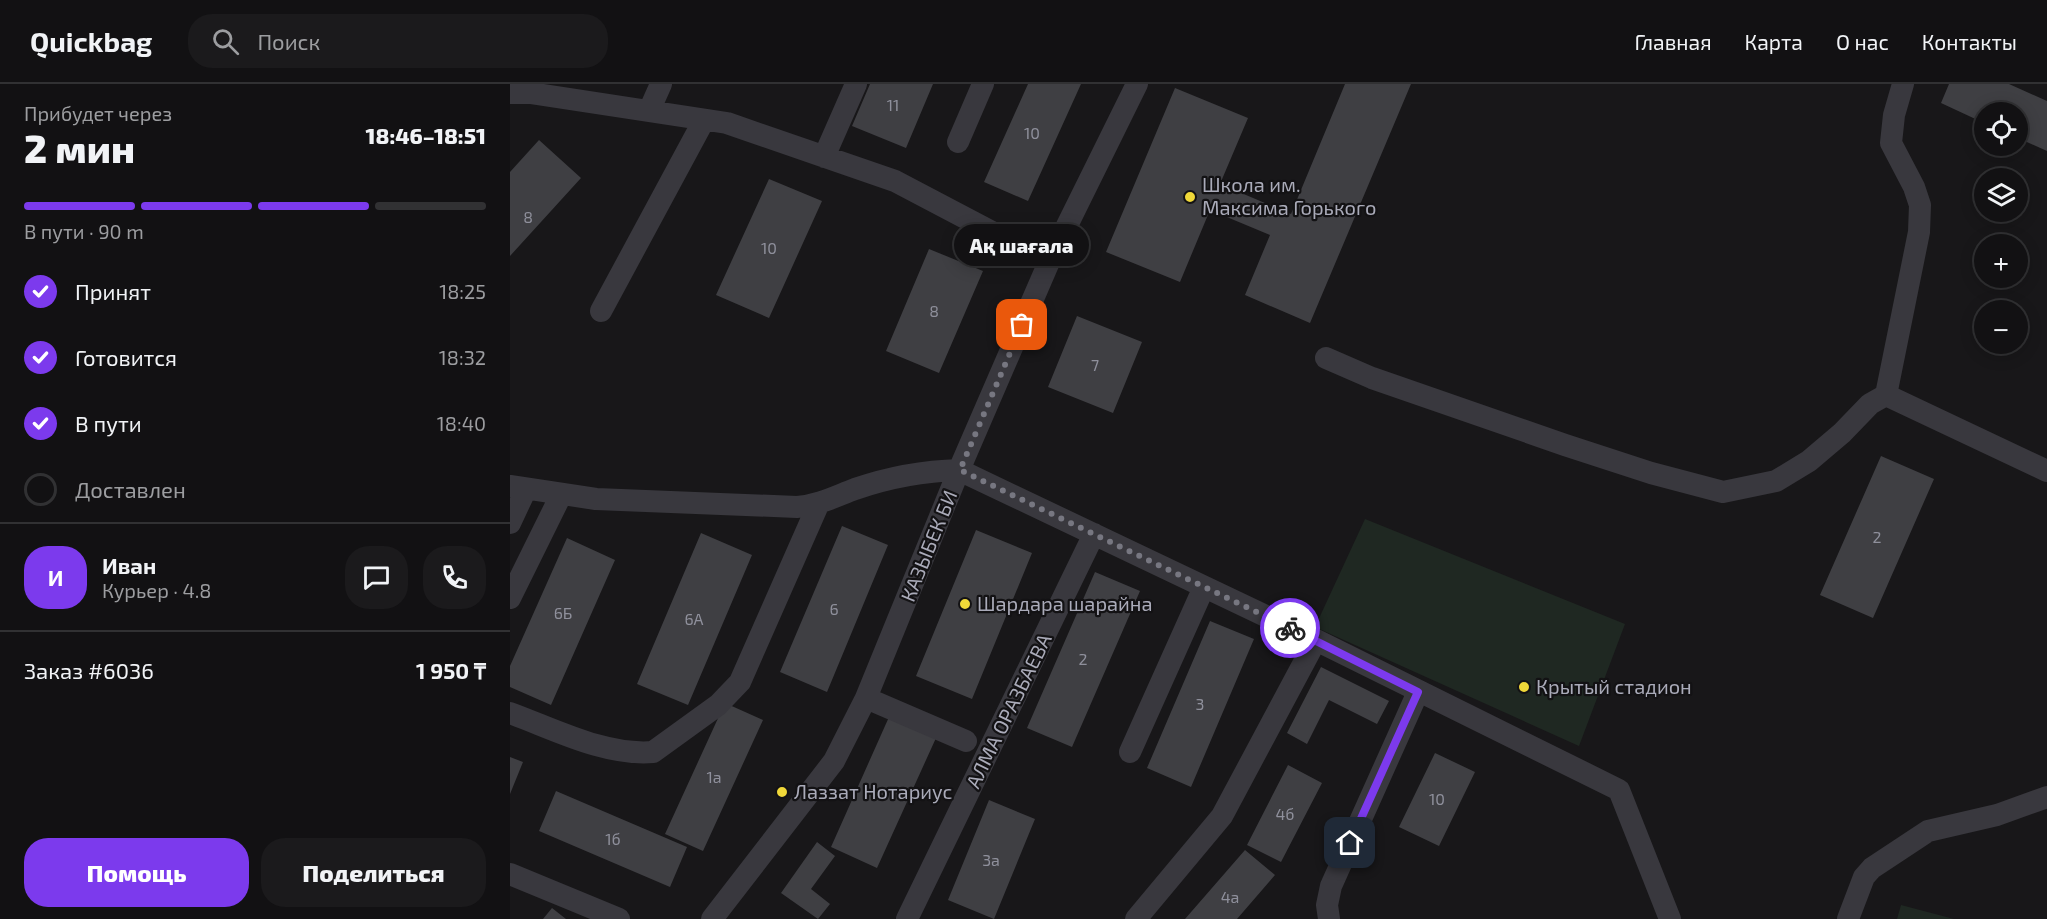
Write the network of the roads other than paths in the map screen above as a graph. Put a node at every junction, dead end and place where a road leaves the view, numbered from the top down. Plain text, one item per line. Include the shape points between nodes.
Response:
1 (661, 84) edge
2 (856, 84) edge
3 (983, 84) edge
4 (1137, 84) edge
5 (1903, 84) edge
6 (510, 93) edge
7 (649, 111) junction
8 (704, 120) junction
9 (958, 142) dead end
10 (824, 157) junction
11 (1049, 262) junction
12 (601, 311) dead end
13 (1326, 358) dead end
14 (1886, 395) junction
15 (960, 470) junction
16 (2047, 471) edge
17 (518, 487) edge
18 (561, 495) junction
19 (818, 506) junction
20 (510, 523) edge
21 (1094, 534) junction
22 (1204, 587) junction
23 (510, 598) edge
24 (1316, 640) junction
25 (1418, 692) junction
26 (866, 698) junction
27 (510, 713) edge
28 (966, 741) dead end
29 (1130, 752) dead end
30 (2047, 797) edge
31 (510, 874) edge
32 (620, 919) edge
33 (712, 919) edge
34 (907, 919) edge
35 (1136, 919) edge
36 (1329, 919) edge
37 (1670, 919) edge
38 (1848, 919) edge

1 - 7 street
2 - 10 street
3 - 9 street
4 - 11 street, КАЗЫБЕК БИ
5 - 14 street via 1891,144 1920,205 1919,232
6 - 7 street
7 - 8 street
8 - 10 street via 727,123
8 - 12 street
10 - 11 street via 895,181
11 - 15 street, КАЗЫБЕК БИ
13 - 14 street via 1372,378 1554,441 1723,492 1776,481 1809,461 1870,404
14 - 16 street
15 - 19 street via 922,471 854,490
15 - 21 street
15 - 26 street, КАЗЫБЕК БИ
17 - 18 street
17 - 20 street
18 - 19 street
18 - 23 street
19 - 27 street via 740,682 718,705 653,752 603,746
21 - 22 street
21 - 34 street, АЛМА ОРАЗБАЕВА
22 - 24 street
22 - 29 street
24 - 25 street
24 - 35 street via 1222,816
25 - 36 street via 1331,886
25 - 37 street via 1619,790
26 - 28 street
26 - 33 street, КАЗЫБЕК БИ via 834,761
30 - 38 street via 1997,815 1928,831 1872,868 1864,877
31 - 32 street

